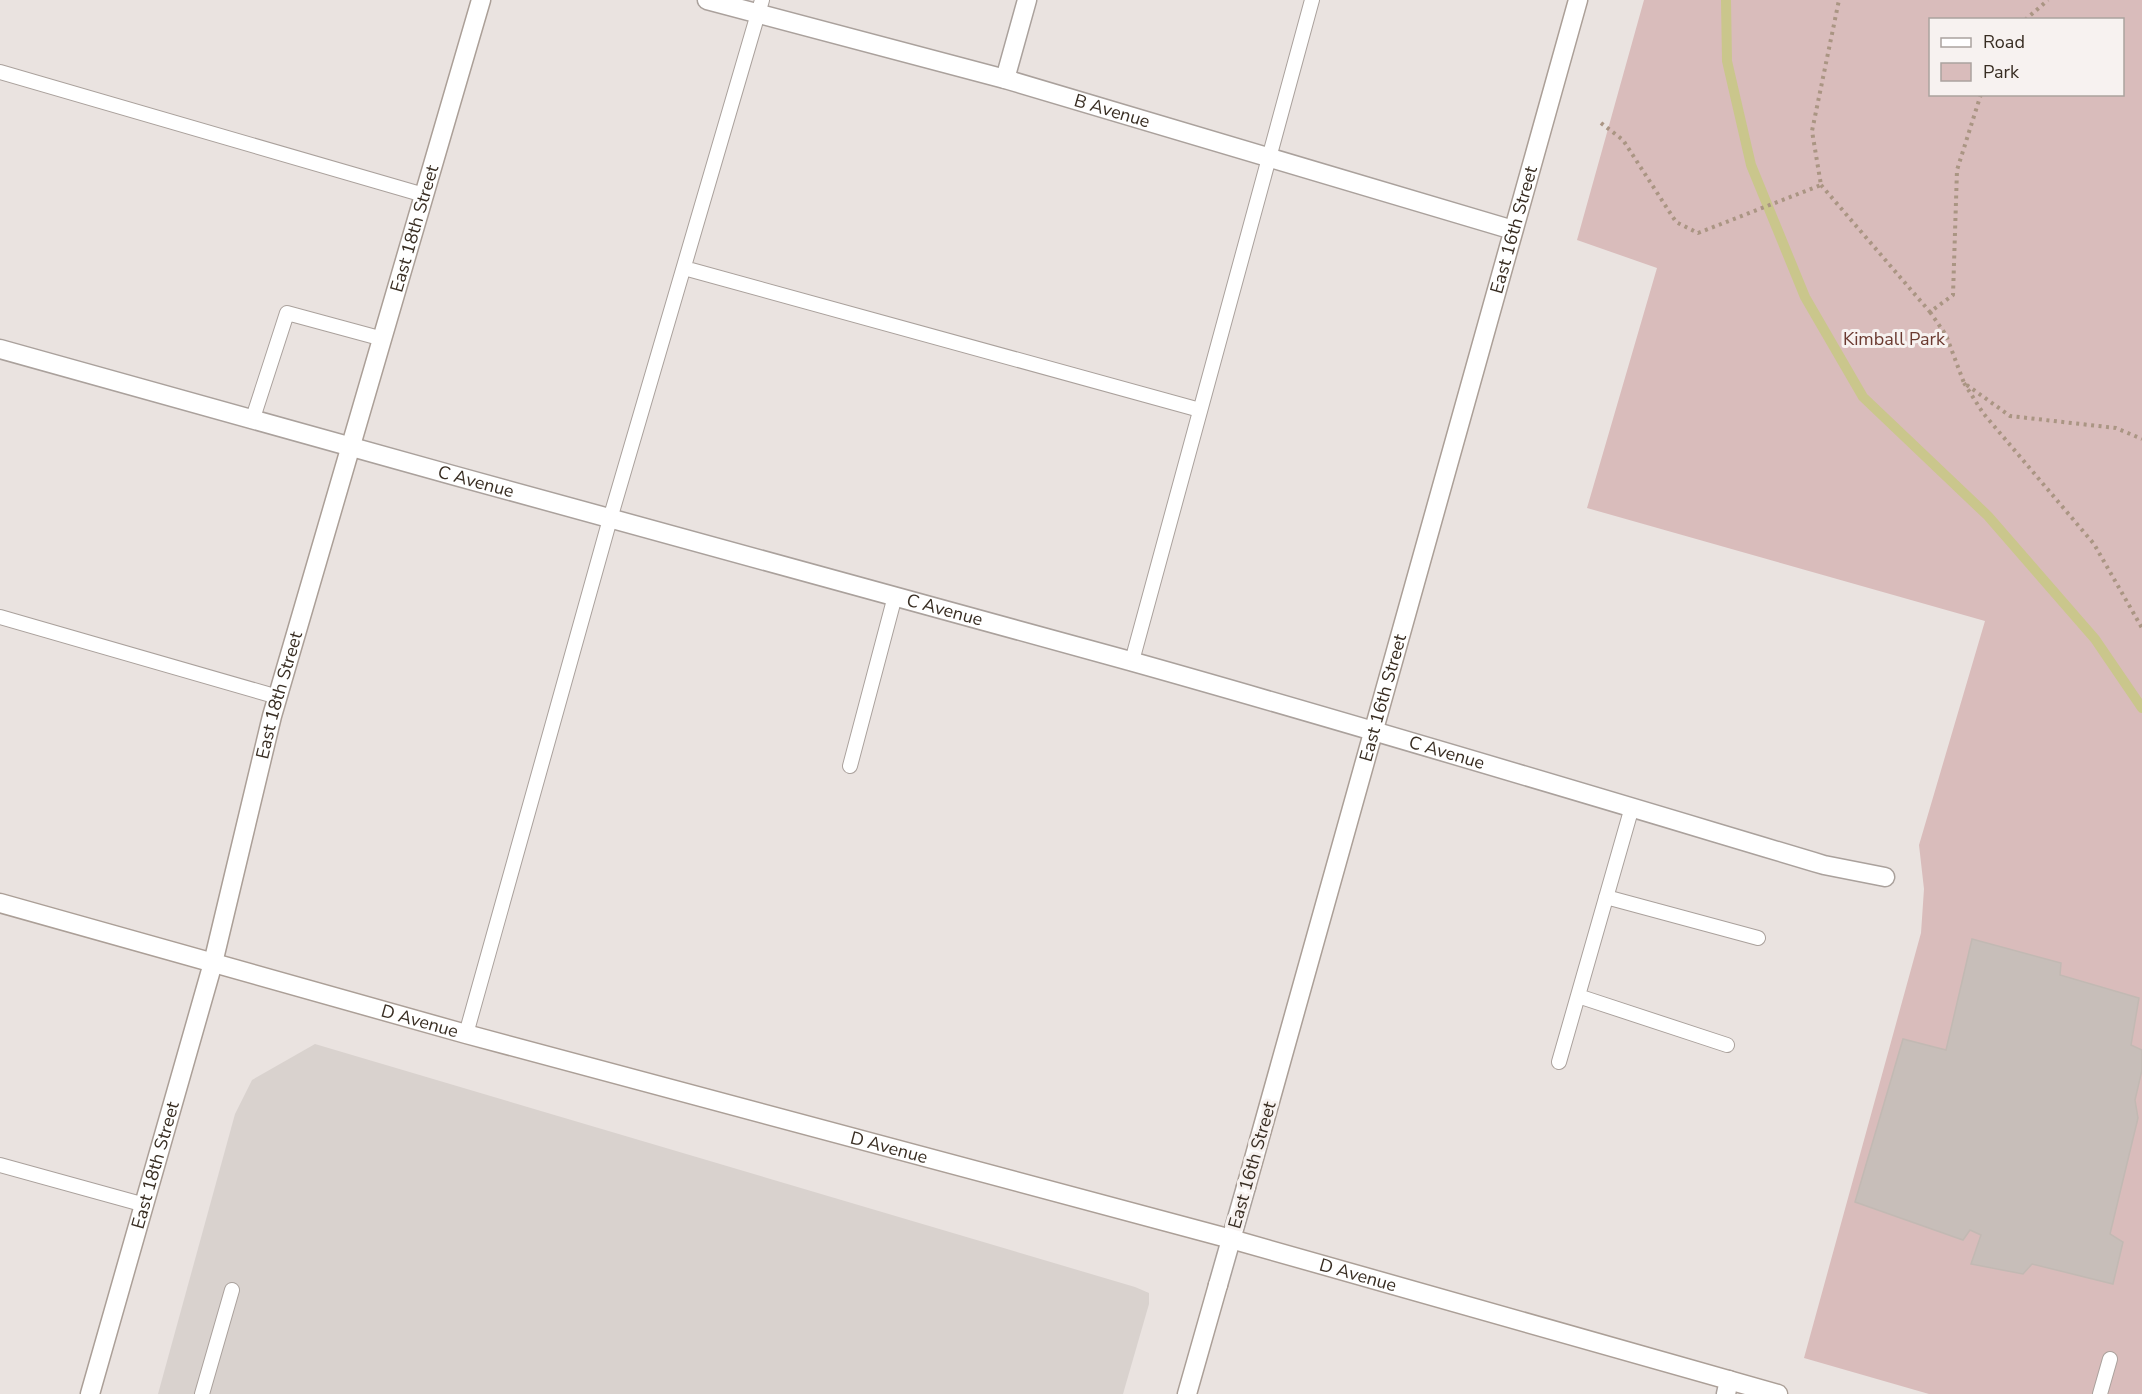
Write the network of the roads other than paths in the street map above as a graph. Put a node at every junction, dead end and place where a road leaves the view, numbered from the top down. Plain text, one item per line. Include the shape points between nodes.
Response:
1 (481, 0) edge
2 (707, 0) edge
3 (1027, 0) edge
4 (1312, 0) edge
5 (1578, 0) edge
6 (760, 7) edge
7 (0, 72) edge
8 (1005, 79) junction
9 (1269, 158) junction
10 (424, 195) junction
11 (1513, 230) junction
12 (684, 268) junction
13 (383, 339) junction
14 (0, 349) edge
15 (1200, 410) junction
16 (252, 421) junction
17 (351, 448) junction
18 (610, 519) junction
19 (895, 596) junction
20 (0, 617) edge
21 (1132, 661) junction
22 (278, 697) junction
23 (1373, 730) junction
24 (849, 766) dead end
25 (1632, 807) junction
26 (1885, 877) dead end
27 (1606, 897) junction
28 (0, 903) edge
29 (1758, 938) dead end
30 (213, 963) junction
31 (1578, 996) junction
32 (466, 1034) junction
33 (1727, 1045) dead end
34 (1559, 1062) dead end
35 (0, 1165) edge
36 (145, 1205) junction
37 (1231, 1239) junction
38 (232, 1290) dead end
39 (2110, 1359) dead end
40 (1728, 1387) edge
41 (90, 1394) edge
42 (202, 1394) edge
43 (1187, 1394) edge
44 (1778, 1394) edge
45 (2100, 1394) edge

1 - 10 street, East 18th Street
2 - 6 street, B Avenue
3 - 8 street
4 - 9 lane
5 - 11 street, East 16th Street
6 - 8 street, B Avenue
6 - 12 lane
7 - 10 lane
8 - 9 street, B Avenue
9 - 11 street, B Avenue
9 - 15 lane
10 - 13 street, East 18th Street
11 - 23 street, East 16th Street
12 - 15 lane
12 - 18 lane
13 - 16 lane via 287,313
13 - 17 street, East 18th Street
14 - 16 street, C Avenue
15 - 21 lane
16 - 17 street, C Avenue
17 - 18 street, C Avenue
17 - 22 street, East 18th Street
18 - 19 street, C Avenue
18 - 32 lane
19 - 21 street, C Avenue
19 - 24 lane
20 - 22 lane
21 - 23 street, C Avenue
22 - 30 street, East 18th Street
23 - 25 street, C Avenue
23 - 37 street, East 16th Street
25 - 26 street, C Avenue via 1824,865
25 - 27 lane
27 - 29 lane
27 - 31 lane
28 - 30 street, D Avenue
30 - 32 street, D Avenue
30 - 36 street, East 18th Street
31 - 33 lane
31 - 34 lane
32 - 37 street, D Avenue
35 - 36 lane
36 - 41 street, East 18th Street
37 - 40 street, D Avenue
37 - 43 street, East 16th Street
38 - 42 lane
39 - 45 lane
40 - 44 street, D Avenue

